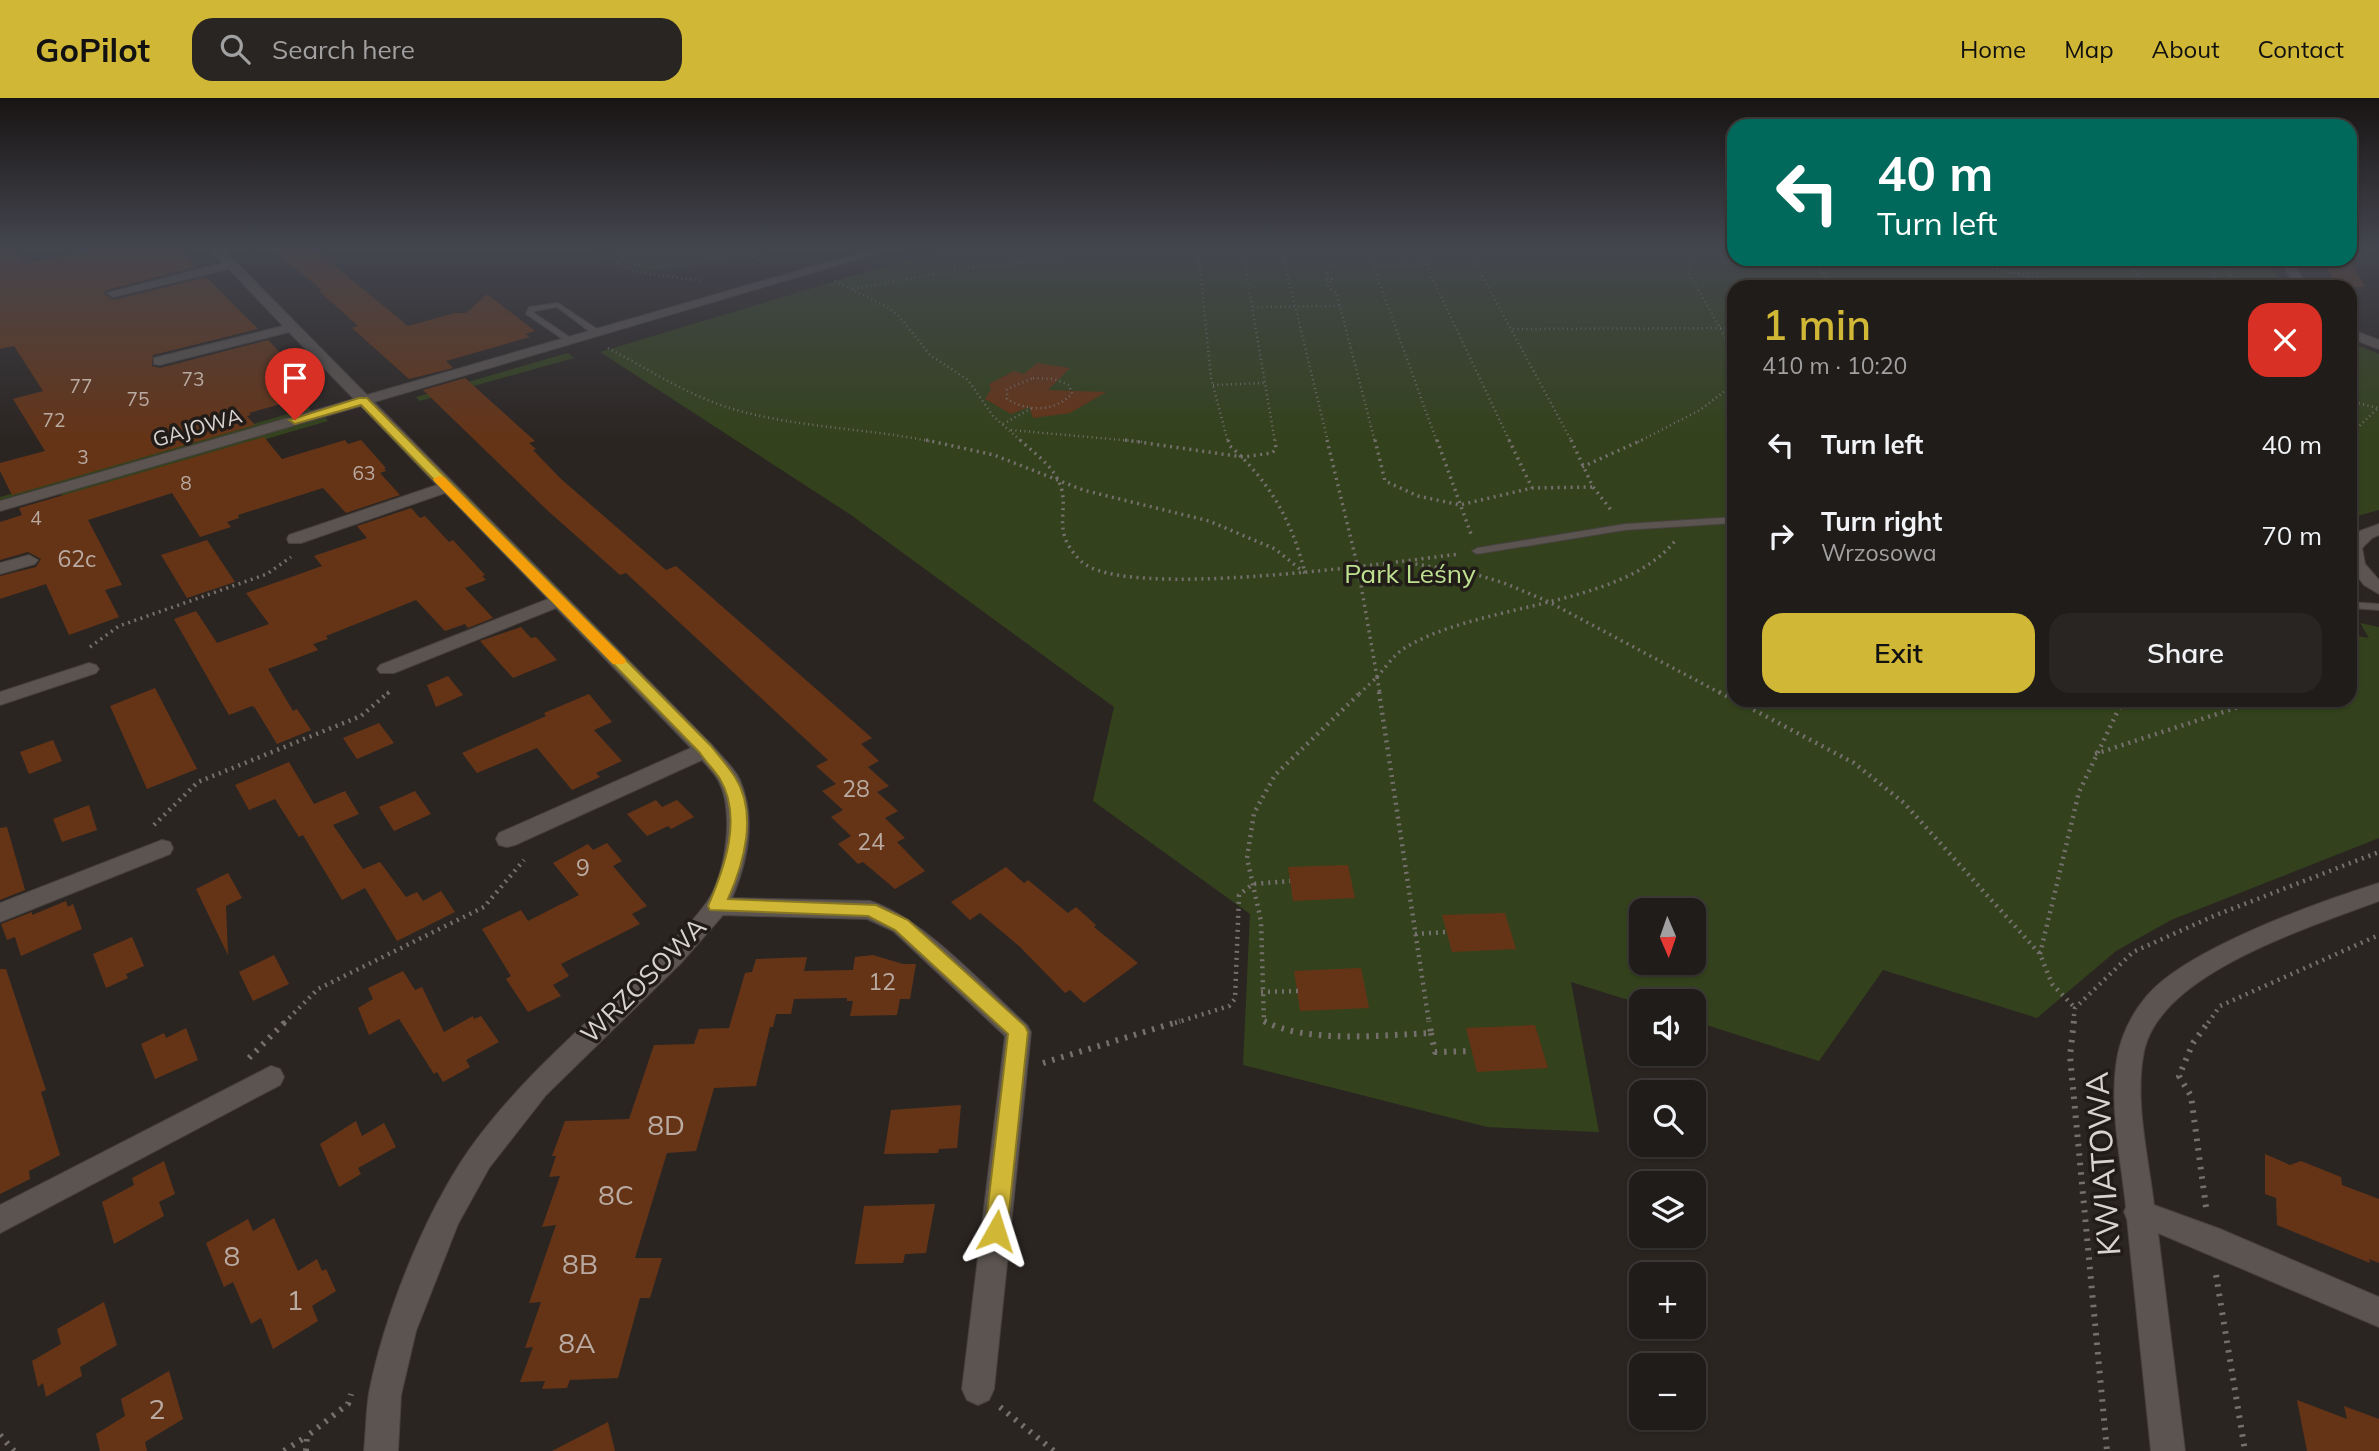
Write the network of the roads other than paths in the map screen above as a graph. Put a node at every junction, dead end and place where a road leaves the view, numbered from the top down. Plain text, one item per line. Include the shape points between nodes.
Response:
1 (277, 311) edge
2 (531, 311) edge
3 (567, 311) edge
4 (672, 311) edge
5 (293, 327) junction
6 (597, 333) junction
7 (2357, 336) edge
8 (570, 340) junction
9 (2379, 345) edge
10 (159, 361) dead end
11 (363, 401) junction
12 (447, 487) junction
13 (0, 506) edge
14 (1727, 520) edge
15 (2379, 529) edge
16 (295, 539) dead end
17 (2357, 540) edge
18 (1477, 551) road end
19 (29, 560) dead end
20 (2357, 564) edge
21 (0, 569) edge
22 (2379, 589) edge
23 (559, 601) junction
24 (2357, 605) edge
25 (2379, 607) edge
26 (89, 659) road end
27 (387, 669) dead end
28 (0, 699) edge
29 (705, 750) junction
30 (507, 839) dead end
31 (163, 848) dead end
32 (2379, 892) edge
33 (717, 906) junction
34 (0, 913) edge
35 (271, 1077) dead end
36 (2138, 1212) junction
37 (0, 1220) edge
38 (2379, 1312) edge
39 (978, 1389) road end
40 (381, 1451) edge
41 (2168, 1451) edge

1 - 5 street, WRZOSOWA
2 - 8 lane
3 - 6 lane
4 - 6 street, GAJOWA
5 - 10 street
5 - 11 street, WRZOSOWA
6 - 8 street, GAJOWA
7 - 9 street
8 - 11 street, GAJOWA
11 - 12 street, WRZOSOWA
11 - 13 street, GAJOWA
12 - 16 street
12 - 23 street, WRZOSOWA
14 - 18 lane via 1625,527
15 - 17 street
19 - 21 street
20 - 22 street
23 - 27 street
23 - 29 street, WRZOSOWA
24 - 25 lane
26 - 28 street
29 - 30 street
29 - 33 street, WRZOSOWA via 729,779 737,807 732,871
31 - 34 street
32 - 36 street, KWIATOWA via 2202,965 2166,991 2141,1023 2129,1055 2127,1094
33 - 39 street via 870,910 901,925 1018,1032
33 - 40 street, WRZOSOWA via 537,1087 479,1159 447,1216 400,1331 385,1395
35 - 37 street
36 - 38 street
36 - 41 street, KWIATOWA

